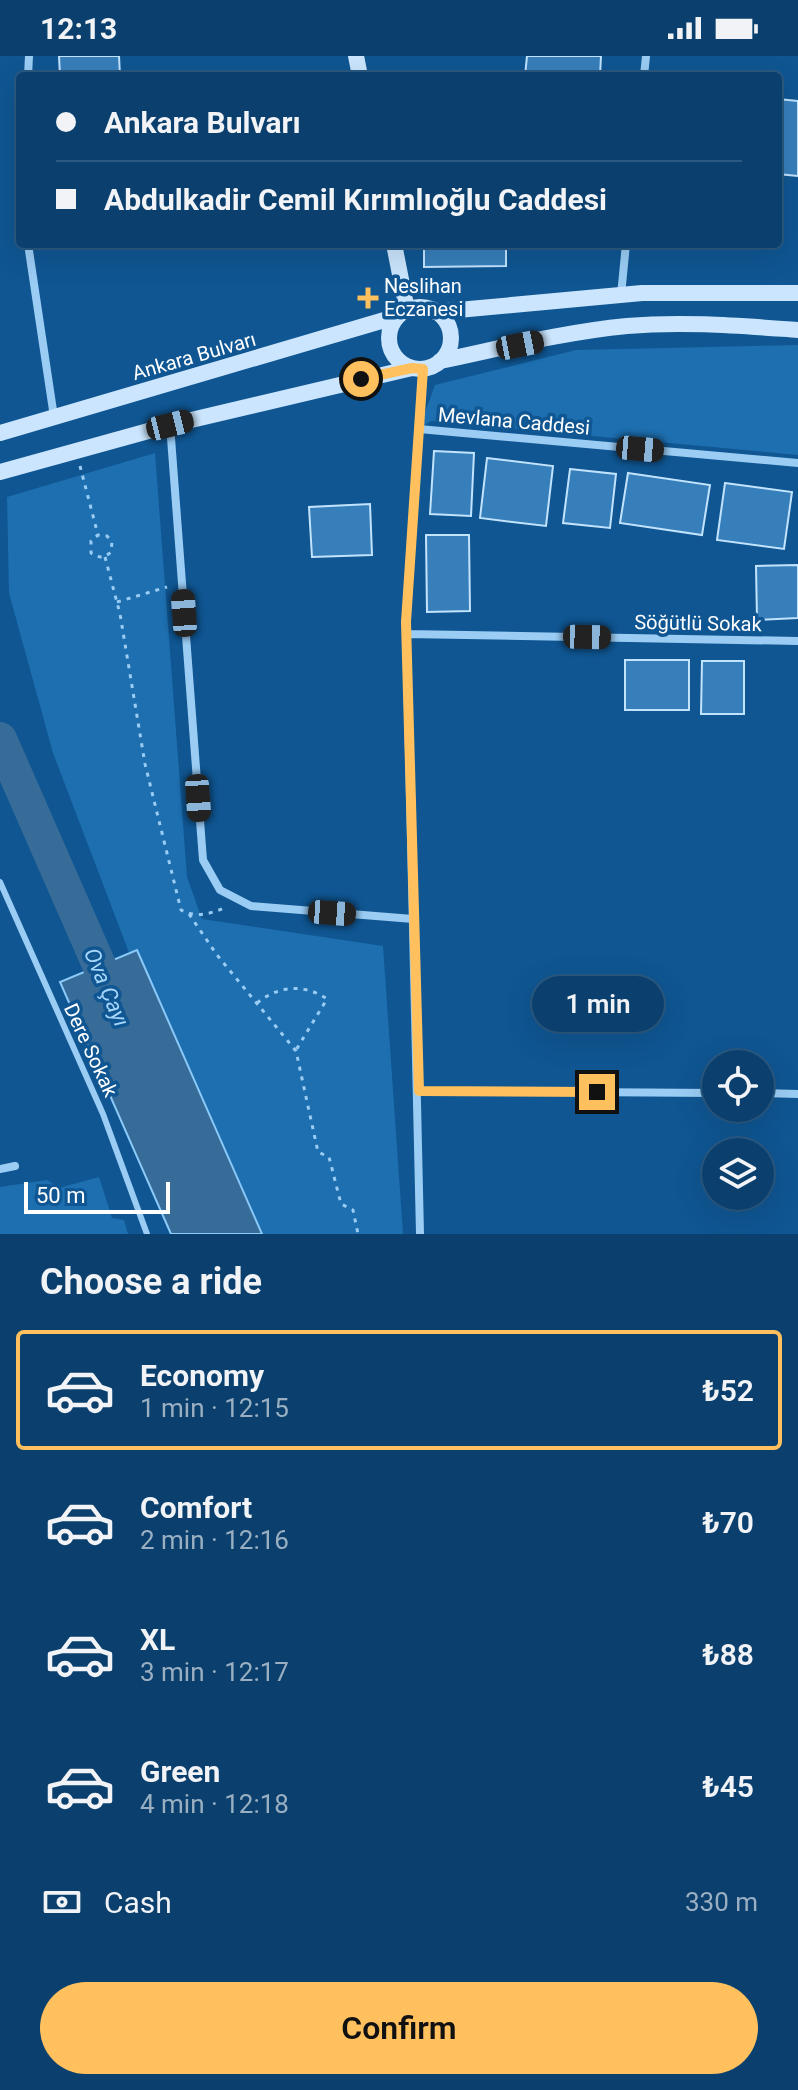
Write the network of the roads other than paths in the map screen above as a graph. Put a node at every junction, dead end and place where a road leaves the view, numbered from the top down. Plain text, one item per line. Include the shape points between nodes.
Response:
1 (29, 248) edge
2 (395, 248) edge
3 (626, 248) edge
4 (798, 293) edge
5 (621, 295) junction
6 (436, 312) junction
7 (403, 313) junction
8 (798, 330) edge
9 (440, 361) junction
10 (418, 368) junction
11 (54, 417) junction
12 (170, 425) junction
13 (419, 429) junction
14 (0, 433) edge
15 (798, 463) edge
16 (0, 472) edge
17 (406, 634) junction
18 (798, 641) edge
19 (0, 882) edge
20 (413, 919) junction
21 (419, 1091) junction
22 (702, 1093) edge
23 (774, 1093) edge
24 (798, 1094) edge
25 (15, 1166) dead end
26 (0, 1169) edge
27 (147, 1234) edge
28 (420, 1234) edge

1 - 11 street
2 - 7 main road
3 - 5 street
4 - 5 main road, Ankara Bulvarı
5 - 6 main road, Ankara Bulvarı
6 - 7 main road, Ankara Bulvarı via 418,307
6 - 9 main road via 451,335
7 - 10 main road via 392,325 390,346 395,356
7 - 11 main road, Ankara Bulvarı
8 - 9 main road via 630,326
9 - 10 main road
10 - 12 main road
10 - 13 street
11 - 14 main road, Ankara Bulvarı
12 - 16 main road
12 - 20 street via 203,860 220,890 251,906
13 - 15 street, Mevlana Caddesi
13 - 17 street
17 - 18 street, Söğütlü Sokak
17 - 20 street
19 - 27 lane, Dere Sokak via 103,1114
20 - 21 street
21 - 22 street
21 - 28 street
23 - 24 street
25 - 26 street

